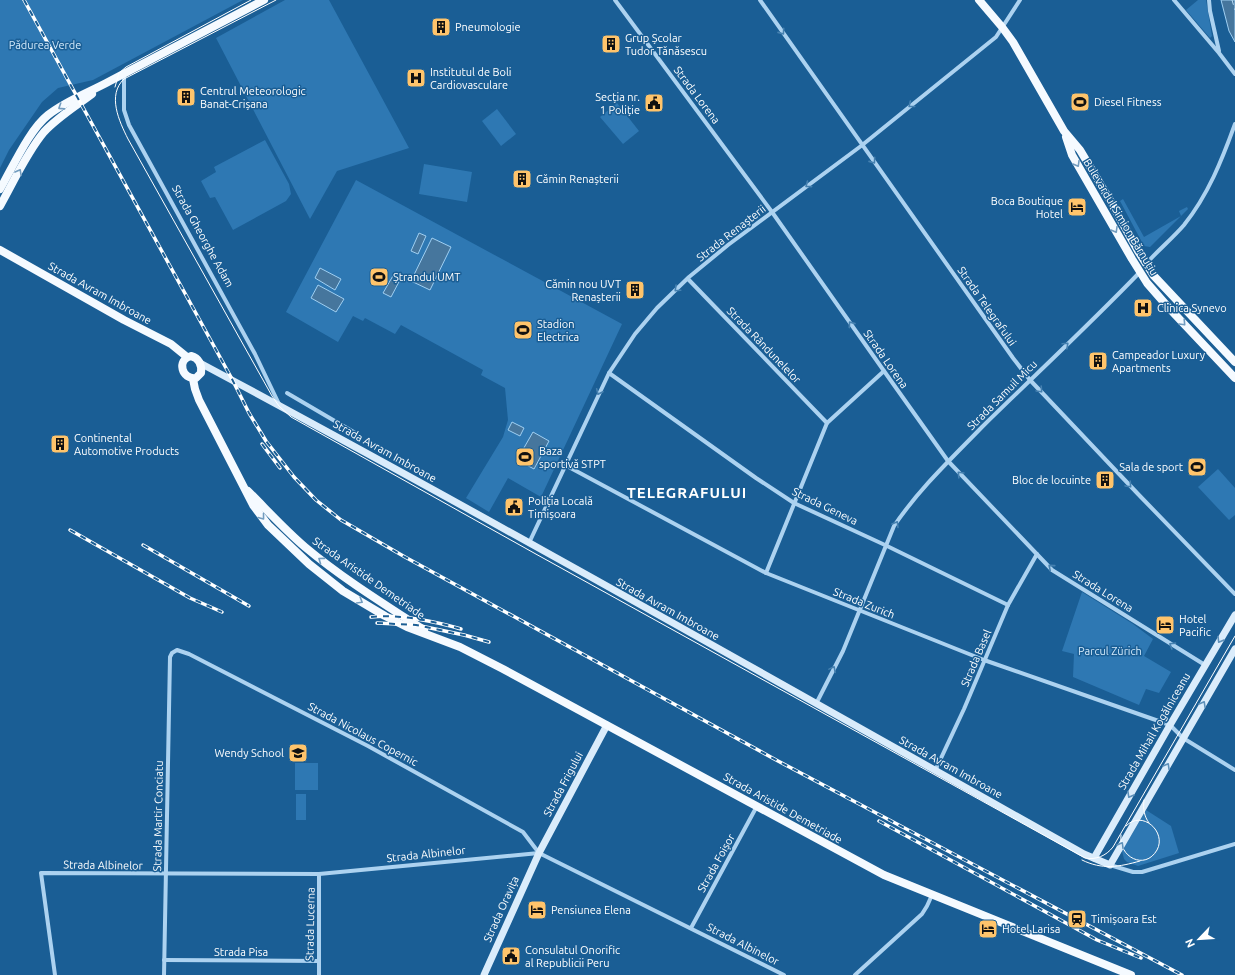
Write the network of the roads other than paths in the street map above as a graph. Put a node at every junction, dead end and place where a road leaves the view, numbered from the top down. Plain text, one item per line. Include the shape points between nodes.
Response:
1 (264, 0) edge
2 (615, 0) edge
3 (760, 0) edge
4 (979, 0) edge
5 (1020, 0) edge
6 (1174, 0) edge
7 (1210, 0) edge
8 (1002, 27) junction
9 (1219, 53) junction
10 (124, 74) junction
11 (1235, 74) edge
12 (108, 82) junction
13 (1235, 124) edge
14 (1064, 131) junction
15 (861, 146) junction
16 (0, 188) edge
17 (0, 206) edge
18 (772, 212) junction
19 (0, 250) edge
20 (1146, 264) junction
21 (1140, 272) junction
22 (688, 278) junction
23 (187, 357) junction
24 (1235, 362) edge
25 (200, 363) junction
26 (215, 371) junction
27 (884, 371) junction
28 (201, 373) junction
29 (609, 373) junction
30 (193, 378) junction
31 (1235, 378) edge
32 (1030, 380) junction
33 (287, 393) dead end
34 (279, 405) junction
35 (827, 423) junction
36 (357, 434) dead end
37 (948, 461) junction
38 (565, 465) junction
39 (242, 484) junction
40 (794, 503) junction
41 (529, 543) junction
42 (885, 545) junction
43 (1037, 554) junction
44 (766, 573) junction
45 (1235, 594) edge
46 (1008, 605) junction
47 (860, 611) junction
48 (1235, 615) edge
49 (434, 637) junction
50 (1235, 649) edge
51 (170, 657) joint
52 (984, 660) junction
53 (1205, 666) junction
54 (816, 704) junction
55 (607, 725) junction
56 (1170, 725) junction
57 (1183, 738) junction
58 (1235, 770) edge
59 (935, 771) junction
60 (758, 806) junction
61 (1235, 844) edge
62 (539, 853) junction
63 (1094, 858) junction
64 (1110, 865) junction
65 (166, 874) junction
66 (320, 874) junction
67 (932, 894) junction
68 (691, 928) junction
69 (164, 960) junction
70 (319, 961) junction
71 (55, 975) edge
72 (164, 975) edge
73 (318, 975) edge
74 (484, 975) edge
75 (784, 975) edge
76 (855, 975) edge
77 (1131, 975) edge

1 - 10 main road
2 - 18 street, Strada Lorena
3 -> 15 street, Strada Telegrafului
4 - 8 main road, Bulevardul Simion Bărnuțiu
5 - 8 street, Strada Renașterii
6 - 9 street
7 - 9 street
8 - 14 main road, Bulevardul Simion Bărnuțiu
8 -> 15 street, Strada Renașterii via 996,37
9 - 11 street
10 - 12 main road
10 - 34 street, Strada Gheorghe Adam via 124,110 129,125 255,354
12 -> 16 main road via 48,115 28,140
17 -> 12 main road via 44,132
13 - 20 street, Strada Samuil Micu via 1217,172 1199,204
14 - 20 main road, Bulevardul Simion Bărnuțiu via 1080,150
14 -> 21 main road, Bulevardul Simion Bărnuțiu via 1072,155
15 -> 18 street, Strada Renașterii
15 -> 32 street, Strada Telegrafului
18 - 22 street, Strada Renașterii
27 -> 18 street, Strada Lorena
19 - 23 main road, Strada Avram Imbroane via 171,344
20 - 21 street, Strada Samuil Micu
20 - 24 main road, Bulevardul Simion Bărnuțiu via 1154,276
21 -> 31 main road, Bulevardul Simion Bărnuțiu via 1168,307
32 -> 21 street, Strada Samuil Micu
22 -> 29 street, Strada Renașterii via 635,334
22 - 35 street, Strada Rândunelelor
23 - 25 main road via 193,357
23 - 30 main road via 183,363 183,371
25 - 26 street, Strada Avram Imbroane
25 - 28 main road
26 - 28 street
26 - 34 street, Strada Avram Imbroane
27 - 35 street
27 - 37 street, Strada Lorena
28 - 30 main road
29 -> 38 street, Strada Renașterii
29 - 40 street, Strada Geneva
30 - 39 main road, Strada Aristide Demetriade via 199,400
32 - 37 street, Strada Samuil Micu
32 -> 45 street, Strada Telegrafului
33 - 36 street
34 - 41 street, Strada Avram Imbroane
35 - 40 street
42 -> 37 street, Strada Samuil Micu via 904,511
43 -> 37 street, Strada Lorena
38 - 41 street, Strada Renașterii
38 - 44 street, Strada Zurich
49 -> 39 main road, Strada Aristide Demetriade via 318,558
39 -> 49 main road, Strada Aristide Demetriade via 268,525 309,564 343,591 385,616
40 - 42 street, Strada Geneva
40 - 44 street
41 - 54 street, Strada Avram Imbroane
42 - 46 street, Strada Geneva
42 - 47 street, Strada Samuil Micu
43 - 46 street, Strada Basel
53 -> 43 street, Strada Lorena via 1052,570
44 - 47 street, Strada Zurich
46 - 52 street, Strada Basel
47 - 52 street, Strada Zurich
54 -> 47 street, Strada Samuil Micu
48 -> 53 street, Strada Mihail Kogălniceanu
49 - 55 main road, Strada Aristide Demetriade via 477,655
57 -> 50 street
51 - 62 street, Strada Nicolaus Copernic via 172,652 177,650 189,654 368,746 523,832
51 - 65 street, Strada Martir Conciatu
52 - 56 street, Strada Zurich
52 - 59 street, Strada Basel
53 - 56 street, Strada Mihail Kogălniceanu
54 - 59 street, Strada Avram Imbroane
55 - 60 main road, Strada Aristide Demetriade
55 - 62 street, Strada Frigului
56 - 57 street
56 -> 63 street, Strada Mihail Kogălniceanu
57 - 58 street
64 -> 57 street
59 - 63 street, Strada Avram Imbroane
60 - 67 main road, Strada Aristide Demetriade via 884,875
60 - 68 street, Strada Foișor
61 - 64 street via 1142,872
62 - 66 street, Strada Albinelor
62 - 68 street, Strada Albinelor
62 - 74 street, Strada Oravița
63 - 64 street, Strada Avram Imbroane
65 - 66 street, Strada Albinelor
65 - 69 street, Strada Martir Conciatu
65 - 71 street, Strada Albinelor via 41,873
66 - 70 street, Strada Lucerna
67 - 76 street via 922,914
67 - 77 main road, Strada Aristide Demetriade
68 - 75 street, Strada Albinelor
69 - 70 street, Strada Pisa
69 - 72 street, Strada Martir Conciatu
70 - 73 street, Strada Lucerna

